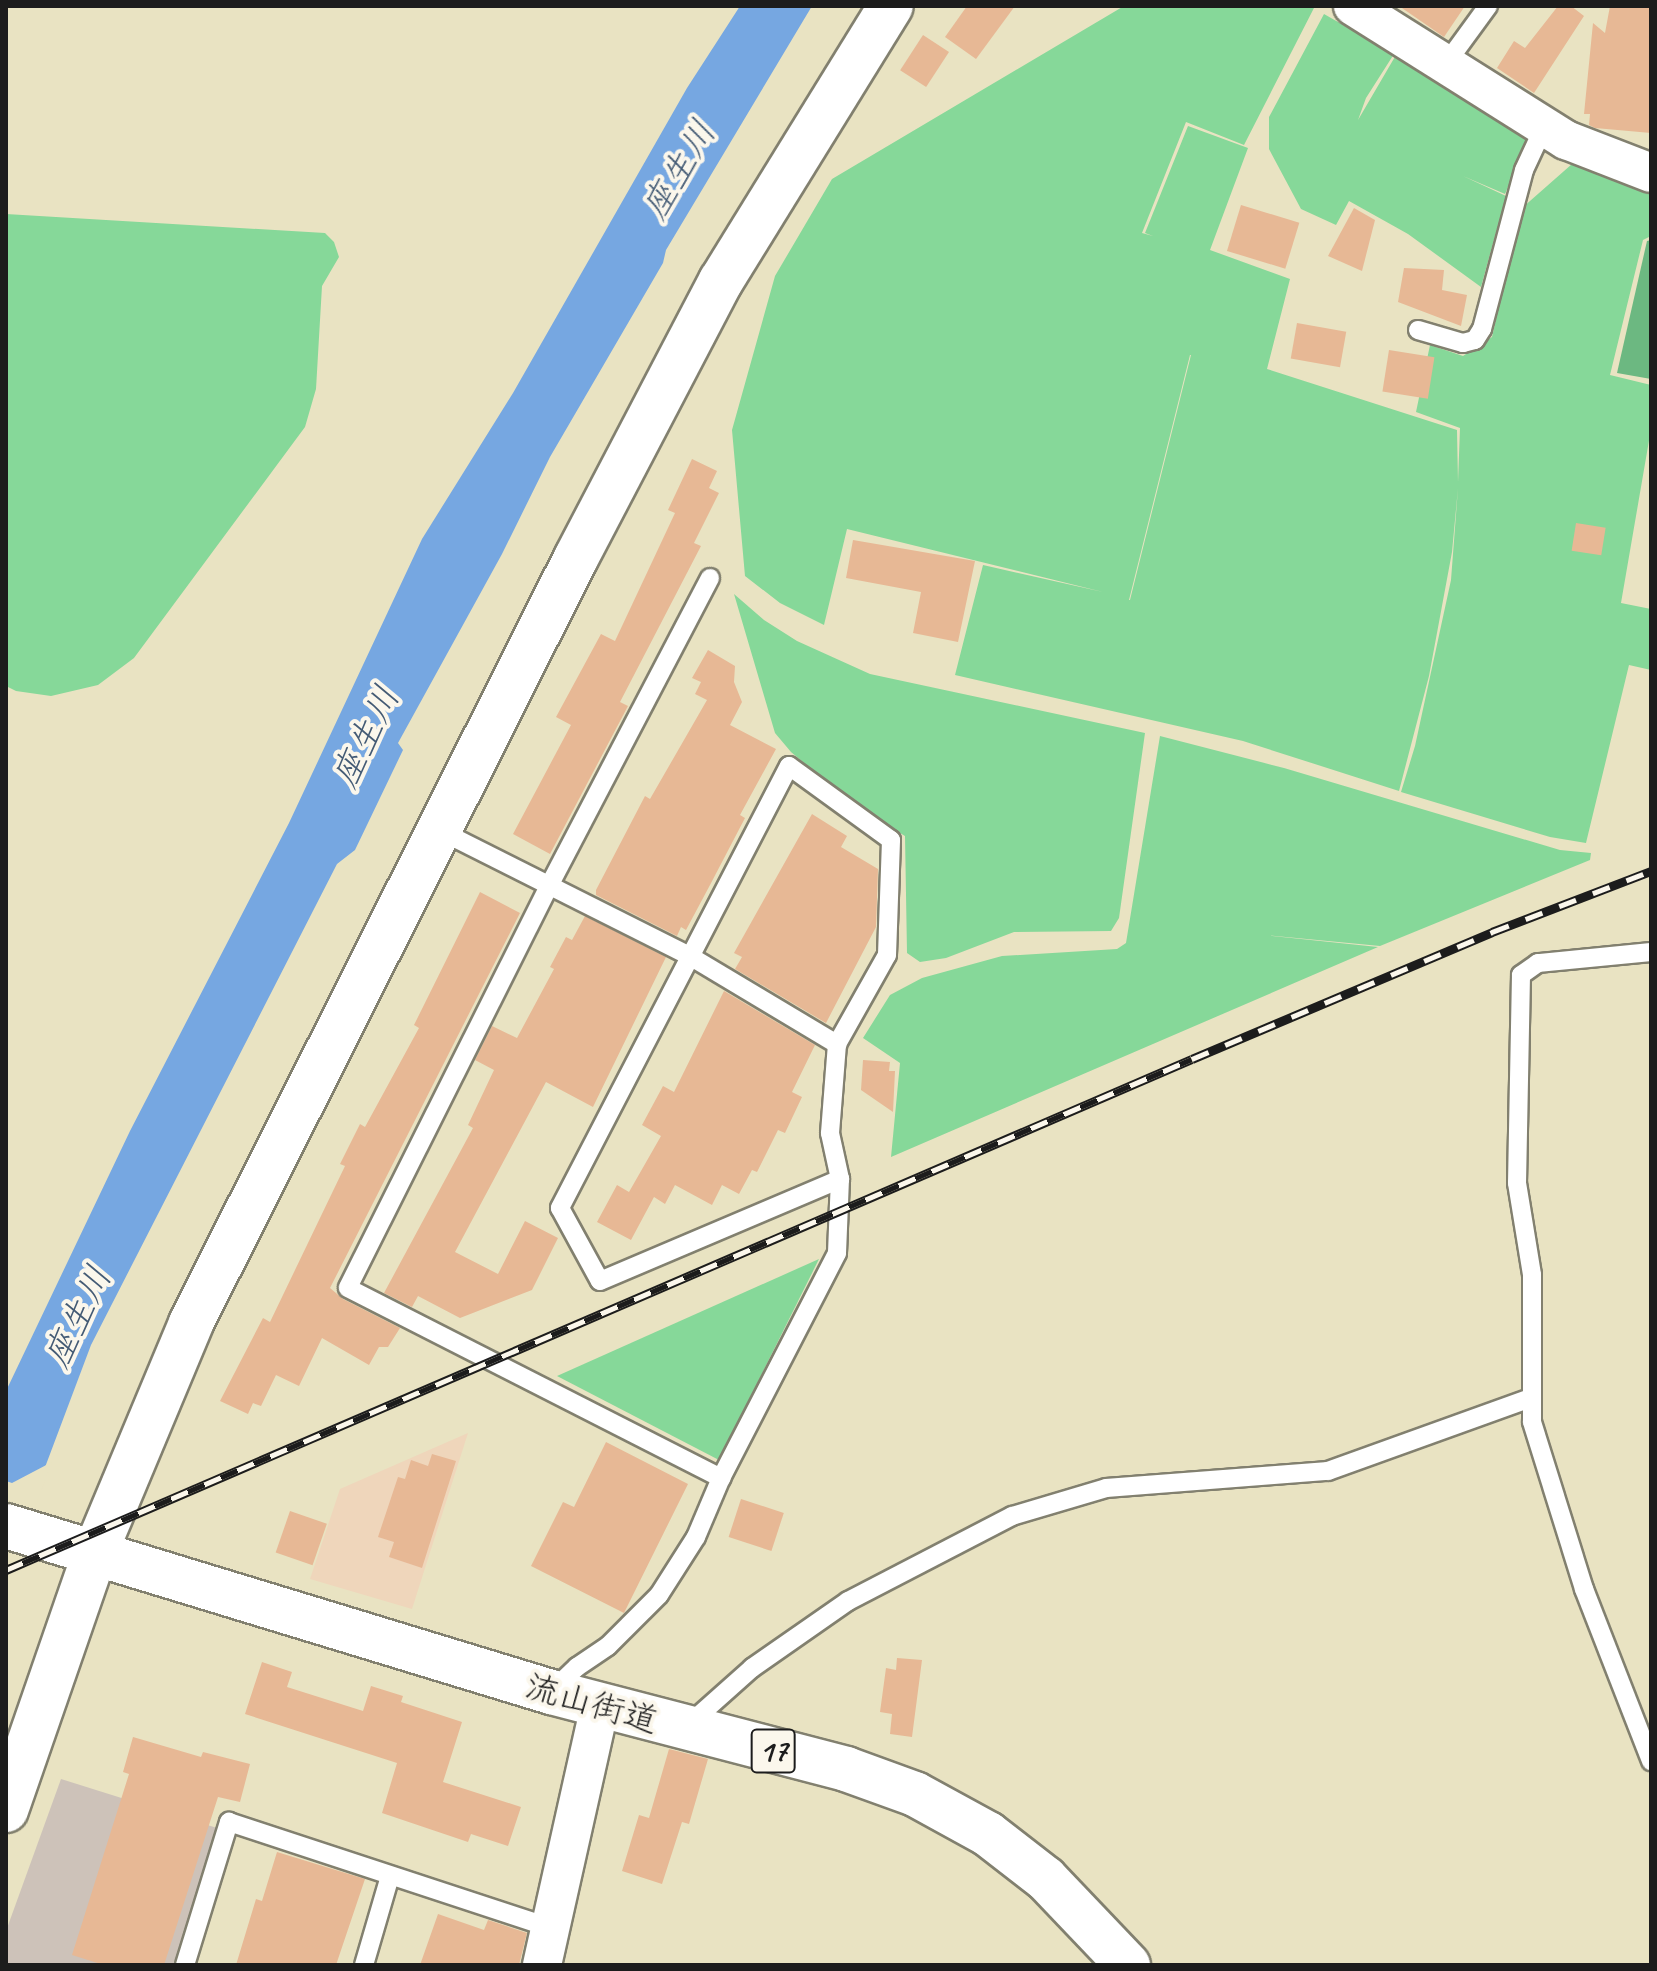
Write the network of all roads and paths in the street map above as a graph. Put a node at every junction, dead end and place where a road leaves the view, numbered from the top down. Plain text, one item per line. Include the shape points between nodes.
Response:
1 (891, 6) edge
2 (1353, 6) edge
3 (1488, 6) edge
4 (1445, 65) junction
5 (1544, 127) junction
6 (1651, 173) edge
7 (1418, 330) dead end
8 (710, 578) dead end
9 (441, 831) junction
10 (549, 886) junction
11 (1651, 952) edge
12 (688, 955) junction
13 (837, 1044) junction
14 (840, 1179) junction
15 (1531, 1398) junction
16 (721, 1478) junction
17 (6, 1526) edge
18 (77, 1548) junction
19 (551, 1692) junction
20 (600, 1706) junction
21 (684, 1729) junction
22 (1651, 1761) edge
23 (6, 1810) edge
24 (390, 1876) junction
25 (551, 1928) junction
26 (185, 1965) edge
27 (364, 1965) edge
28 (542, 1965) edge
29 (1128, 1965) edge

1 - 9 street via 721,281
2 - 4 street
3 - 4 lane
4 - 5 street
5 - 6 street
5 - 7 lane via 1524,170 1482,329 1475,340 1463,343
8 - 10 lane
9 - 10 lane
9 - 18 street
10 - 12 lane
10 - 16 lane via 348,1288
11 - 15 lane via 1538,963 1521,975 1517,1183 1532,1275
12 - 13 lane
12 - 13 lane via 789,766 891,840 887,955
12 - 14 lane via 560,1208 600,1281
13 - 14 lane via 830,1133
14 - 16 lane via 837,1253
15 - 21 lane via 1328,1471 1106,1488 1012,1516 848,1601 752,1668
15 - 22 lane via 1532,1422 1584,1589
16 - 19 lane via 696,1537 659,1595
17 - 18 street, 流山街道 / 17
18 - 19 street, 流山街道 / 17
18 - 23 street
19 - 20 street, 流山街道 / 17
20 - 21 street, 流山街道 / 17
20 - 25 street
21 - 29 street, 流山街道 / 17 via 846,1769 915,1794 988,1834 1046,1879
24 - 25 lane
24 - 26 lane via 229,1822
24 - 27 lane
25 - 28 street

